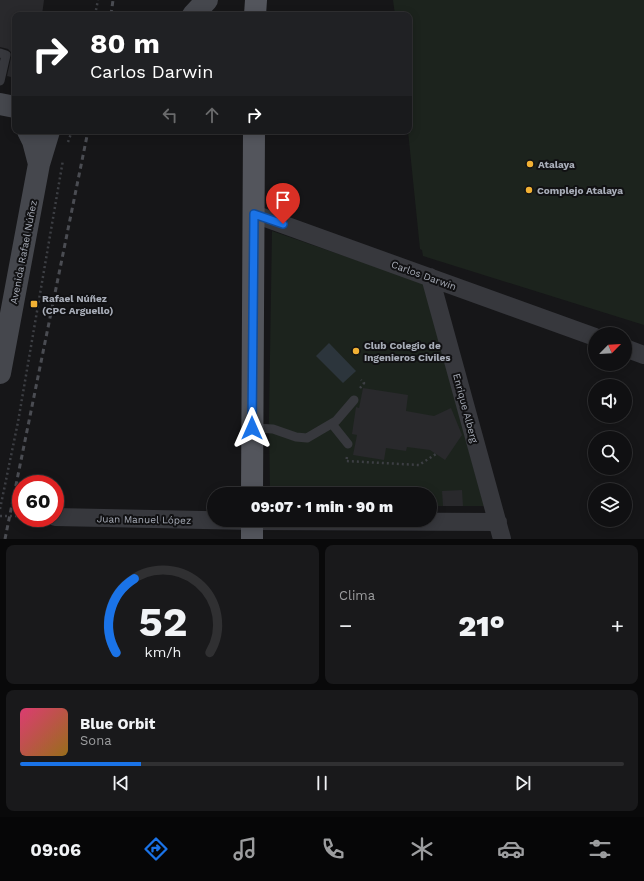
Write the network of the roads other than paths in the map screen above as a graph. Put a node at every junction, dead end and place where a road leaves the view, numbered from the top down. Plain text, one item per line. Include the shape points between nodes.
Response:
1 (207, 0) edge
2 (245, 0) edge
3 (256, 0) edge
4 (196, 12) edge
5 (251, 12) edge
6 (256, 12) edge
7 (0, 53) edge
8 (0, 81) edge
9 (30, 134) edge
10 (48, 134) edge
11 (254, 134) edge
12 (39, 164) junction
13 (254, 214) junction
14 (430, 277) junction
15 (588, 334) edge
16 (632, 351) edge
17 (644, 355) edge
18 (0, 373) edge
19 (354, 400) dead end
20 (332, 424) junction
21 (252, 428) junction
22 (348, 444) road end
23 (252, 487) edge
24 (64, 517) edge
25 (498, 522) junction
26 (437, 523) edge
27 (207, 525) edge
28 (502, 539) edge

1 - 4 main road
2 - 5 main road
3 - 6 main road
7 - 8 lane via 6,55
9 - 12 main road
10 - 12 main road, Avenida Rafael Núñez
11 - 13 main road
12 - 18 main road, Avenida Rafael Núñez
13 - 14 street, Carlos Darwin
13 - 21 main road
14 - 15 street, Carlos Darwin
14 - 25 street, Enrique Alberg
16 - 17 street
19 - 20 lane
20 - 21 lane via 307,438 273,429
20 - 22 lane
21 - 23 main road
24 - 27 street, Juan Manuel López
25 - 26 street, Juan Manuel López
25 - 28 street, Enrique Alberg

